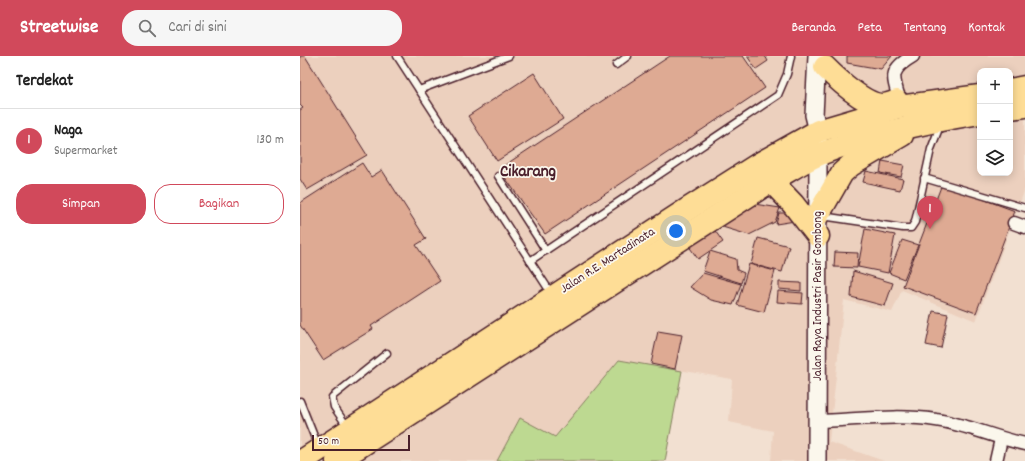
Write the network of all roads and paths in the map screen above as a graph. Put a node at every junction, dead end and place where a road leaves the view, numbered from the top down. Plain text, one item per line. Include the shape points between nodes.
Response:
1 (397, 56) edge
2 (509, 56) edge
3 (628, 56) edge
4 (791, 56) edge
5 (913, 56) edge
6 (822, 60) edge
7 (616, 65) dead end
8 (1025, 88) edge
9 (419, 90) junction
10 (1013, 90) edge
11 (977, 95) edge
12 (977, 95) edge
13 (900, 101) junction
14 (1025, 106) edge
15 (1013, 108) edge
16 (977, 113) edge
17 (942, 119) junction
18 (920, 123) junction
19 (818, 131) junction
20 (818, 155) junction
21 (498, 176) dead end
22 (924, 178) junction
23 (771, 181) junction
24 (1025, 208) edge
25 (818, 226) junction
26 (546, 250) junction
27 (530, 261) junction
28 (554, 297) junction
29 (387, 353) dead end
30 (300, 401) edge
31 (817, 421) junction
32 (350, 431) junction
33 (1001, 439) junction
34 (1025, 444) edge
35 (331, 458) edge
36 (817, 461) edge
37 (996, 461) edge

1 - 9 lane
2 - 9 lane
3 - 7 lane
4 - 26 lane via 778,95
5 - 13 street via 896,68 894,82
6 - 13 highway via 835,77 873,103 882,105
6 - 19 main road, Jalan Raya Industri Pasir Gombong via 814,115
8 - 10 highway
9 - 27 lane
11 - 13 highway
12 - 19 highway, Jalan R.E. Martadinata via 899,107
14 - 15 highway
16 - 17 highway, Jalan R.E. Martadinata
17 - 18 highway, Jalan R.E. Martadinata
17 - 22 lane via 930,149
18 - 20 highway, Jalan R.E. Martadinata
18 - 25 highway via 842,173
19 - 20 main road, Jalan Raya Industri Pasir Gombong
19 - 28 highway, Jalan R.E. Martadinata via 757,165
20 - 23 highway, Jalan R.E. Martadinata
20 - 25 main road, Jalan Raya Industri Pasir Gombong
21 - 26 lane
22 - 24 lane
22 - 25 lane via 915,222 910,228
23 - 25 highway
23 - 35 highway, Jalan R.E. Martadinata
25 - 31 main road, Jalan Raya Industri Pasir Gombong
26 - 27 lane
27 - 28 lane
28 - 32 highway, Jalan R.E. Martadinata
29 - 32 lane via 332,397 334,408
30 - 35 lane
31 - 33 street via 910,418 937,420
31 - 36 main road, Jalan Raya Industri Pasir Gombong
32 - 35 highway, Jalan R.E. Martadinata
33 - 34 street
33 - 37 street

